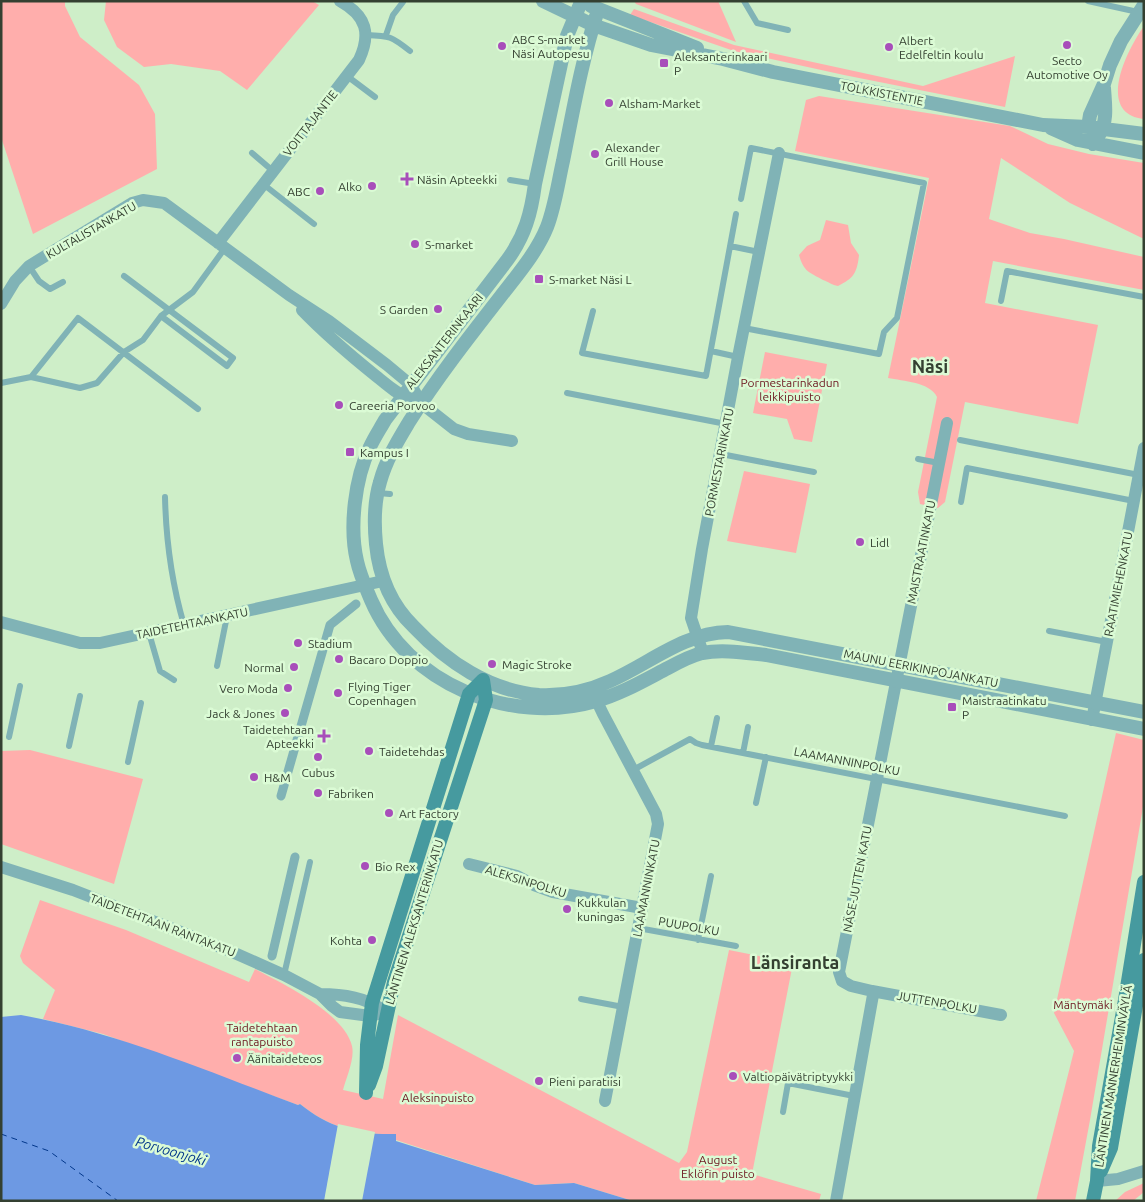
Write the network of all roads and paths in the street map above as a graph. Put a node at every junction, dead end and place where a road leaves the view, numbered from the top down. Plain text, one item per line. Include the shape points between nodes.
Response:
1 (340, 1) edge
2 (543, 1) edge
3 (581, 1) edge
4 (744, 1) edge
5 (1088, 1) edge
6 (403, 2) edge
7 (600, 5) edge
8 (1141, 8) edge
9 (574, 17) junction
10 (593, 25) junction
11 (788, 30) dead end
12 (366, 35) junction
13 (386, 35) junction
14 (410, 51) dead end
15 (723, 59) junction
16 (347, 76) junction
17 (1104, 84) junction
18 (374, 97) dead end
19 (1043, 125) junction
20 (1088, 127) junction
21 (1103, 128) junction
22 (1144, 134) edge
23 (1093, 144) junction
24 (252, 153) dead end
25 (779, 153) junction
26 (1144, 153) edge
27 (273, 170) junction
28 (510, 180) dead end
29 (263, 184) junction
30 (535, 184) junction
31 (741, 199) dead end
32 (736, 214) dead end
33 (314, 224) dead end
34 (222, 245) junction
35 (730, 246) junction
36 (759, 252) junction
37 (29, 266) junction
38 (124, 276) dead end
39 (64, 282) dead end
40 (1144, 297) edge
41 (1001, 302) dead end
42 (1, 304) edge
43 (169, 310) junction
44 (593, 311) dead end
45 (161, 316) junction
46 (744, 328) junction
47 (710, 351) junction
48 (124, 352) junction
49 (738, 357) junction
50 (31, 377) junction
51 (1, 383) edge
52 (406, 391) junction
53 (567, 393) dead end
54 (421, 403) junction
55 (198, 409) dead end
56 (947, 423) dead end
57 (726, 424) junction
58 (960, 440) dead end
59 (512, 441) dead end
60 (1144, 448) edge
61 (721, 454) junction
62 (918, 459) dead end
63 (939, 463) junction
64 (814, 472) dead end
65 (1139, 475) junction
66 (166, 497) dead end
67 (1134, 501) junction
68 (961, 502) dead end
69 (384, 581) junction
70 (365, 585) junction
71 (356, 604) dead end
72 (227, 616) junction
73 (1, 622) edge
74 (184, 625) junction
75 (1049, 631) dead end
76 (149, 633) junction
77 (698, 636) junction
78 (1106, 642) junction
79 (702, 653) junction
80 (899, 664) junction
81 (217, 666) dead end
82 (174, 680) dead end
83 (483, 680) junction
84 (896, 682) junction
85 (20, 686) dead end
86 (469, 694) junction
87 (594, 695) junction
88 (80, 696) dead end
89 (486, 700) junction
90 (141, 702) dead end
91 (1095, 702) junction
92 (1144, 712) edge
93 (717, 718) dead end
94 (1092, 720) junction
95 (748, 727) dead end
96 (1144, 730) edge
97 (9, 737) dead end
98 (69, 746) dead end
99 (711, 746) junction
100 (743, 753) junction
101 (766, 757) junction
102 (128, 762) dead end
103 (633, 770) junction
104 (877, 778) junction
105 (281, 796) dead end
106 (756, 803) dead end
107 (1065, 816) dead end
108 (295, 857) dead end
109 (310, 862) dead end
110 (469, 864) dead end
111 (1, 867) edge
112 (710, 876) dead end
113 (1144, 882) edge
114 (642, 908) junction
115 (638, 928) junction
116 (698, 940) junction
117 (736, 946) dead end
118 (272, 956) dead end
119 (1144, 960) edge
120 (284, 975) junction
121 (872, 991) junction
122 (581, 999) dead end
123 (623, 1007) junction
124 (371, 1010) junction
125 (387, 1012) junction
126 (1001, 1015) dead end
127 (854, 1096) junction
128 (605, 1101) dead end
129 (782, 1112) dead end
130 (1144, 1172) edge
131 (1096, 1181) junction
132 (836, 1201) edge
133 (1093, 1201) edge

1 - 12 street via 360,18
2 - 9 street, TOLKKISTENTIE
3 - 7 street, TOLKKISTENTIE
3 - 9 street, ALEKSANTERINKAARI
4 - 11 lane via 757,22
5 - 8 lane
6 - 13 lane via 393,15
7 - 10 street, ALEKSANTERINKAARI
7 - 15 street, TOLKKISTENTIE
8 - 17 street via 1120,41
9 - 10 street, TOLKKISTENTIE
9 - 30 street, ALEKSANTERINKAARI
10 - 15 street, TOLKKISTENTIE via 651,44
10 - 54 street, ALEKSANTERINKAARI via 558,188 546,228 526,263
12 - 13 lane
12 - 16 street, VOITTAJANTIE via 366,45
13 - 14 lane
15 - 19 street, TOLKKISTENTIE via 773,72
16 - 18 lane
16 - 27 street, VOITTAJANTIE
17 - 20 street
17 - 21 street via 1106,116
19 - 20 street, TOLKKISTENTIE
19 - 23 street, TOLKKISTENTIE
20 - 21 street, TOLKKISTENTIE
20 - 23 street
21 - 22 street, TOLKKISTENTIE
21 - 23 street
23 - 26 street, TOLKKISTENTIE
24 - 27 lane
25 - 31 lane via 751,148
25 - 36 street, PORMESTARINKATU
25 - 46 lane via 924,183 897,318 884,332 879,354
27 - 29 street, VOITTAJANTIE
28 - 30 lane
29 - 33 lane
29 - 34 street, VOITTAJANTIE
30 - 52 street, ALEKSANTERINKAARI via 531,210 517,246
32 - 35 lane
34 - 37 street, KULTALISTANKATU via 164,203 143,200 132,203
34 - 43 lane via 193,292
34 - 52 street, KULTALISTANKATU via 329,321
35 - 36 lane
35 - 47 lane
36 - 46 street, PORMESTARINKATU
37 - 39 lane via 39,281 50,289
37 - 42 street, KULTALISTANKATU
38 - 43 lane
40 - 41 lane via 1008,270
43 - 45 lane
43 - 45 lane via 233,358 227,366
44 - 47 lane via 582,353 706,376
45 - 48 lane via 143,340
46 - 49 street, PORMESTARINKATU
47 - 49 lane
48 - 50 lane via 97,383 80,388
48 - 50 lane via 78,318
48 - 55 lane
49 - 57 street, PORMESTARINKATU
50 - 51 lane
52 - 54 street
52 - 70 street, ALEKSANTERINKAARI via 369,448 360,476 354,506 354,535 356,561
53 - 57 lane
54 - 59 street via 454,429
54 - 69 street, ALEKSANTERINKAARI via 389,455 379,484 384,493 375,510 375,533
56 - 63 street, MAISTRAATINKATU
57 - 61 street, PORMESTARINKATU
58 - 65 lane
60 - 65 street, RAATIMIEHENKATU
61 - 64 lane
61 - 77 street, PORMESTARINKATU via 691,618
62 - 63 lane
63 - 80 street, MAISTRAATINKATU
65 - 67 street, RAATIMIEHENKATU
66 - 74 lane via 168,551
67 - 68 lane via 967,468
67 - 78 street, RAATIMIEHENKATU
69 - 70 street, TAIDETEHTAANKATU
69 - 83 street, ALEKSANTERINKAARI via 393,600 423,637 442,654
70 - 72 street, TAIDETEHTAANKATU
70 - 86 street, ALEKSANTERINKAARI via 392,636 412,658
71 - 105 street via 330,625
72 - 74 street, TAIDETEHTAANKATU
72 - 81 lane
73 - 76 street, TAIDETEHTAANKATU via 80,643 100,643
74 - 76 street, TAIDETEHTAANKATU
75 - 78 lane
76 - 82 lane via 160,671
77 - 79 street, PORMESTARINKATU
77 - 80 street, MAUNU EERIKINPOJANKATU via 731,632
77 - 87 street, ALEKSANTERINKAARI via 611,681
78 - 91 street, RAATIMIEHENKATU
79 - 84 street, MAUNU EERIKINPOJANKATU via 766,655
79 - 87 street, ALEKSANTERINKAARI via 624,690
80 - 84 street, MAISTRAATINKATU
80 - 91 street, MAUNU EERIKINPOJANKATU
83 - 86 main road, LÄNTINEN ALEKSANTERINKATU
83 - 87 street, ALEKSANTERINKAARI via 538,694
83 - 89 main road, LÄNTINEN ALEKSANTERINKATU
84 - 94 street, MAUNU EERIKINPOJANKATU
84 - 104 street, NÄSE-JUTTEN KATU
85 - 97 lane
86 - 89 street, ALEKSANTERINKAARI
86 - 124 main road, LÄNTINEN ALEKSANTERINKATU
87 - 89 street, ALEKSANTERINKAARI via 555,708 531,708
87 - 103 street, LAAMANNINKATU
88 - 98 lane
89 - 125 main road, LÄNTINEN ALEKSANTERINKATU
90 - 102 lane
91 - 92 street, MAUNU EERIKINPOJANKATU
91 - 94 street, RAATIMIEHENKATU
93 - 99 lane
94 - 96 street, MAUNU EERIKINPOJANKATU
95 - 100 lane
99 - 100 lane, LAAMANNINPOLKU
99 - 103 lane, LAAMANNINPOLKU via 690,739
100 - 101 lane, LAAMANNINPOLKU
101 - 104 lane, LAAMANNINPOLKU
101 - 106 lane
103 - 114 street, LAAMANNINKATU via 658,824
104 - 107 lane, LAAMANNINPOLKU
104 - 121 street, NÄSE-JUTTEN KATU via 839,972 842,981
108 - 118 street
109 - 120 lane
110 - 114 street, ALEKSINPOLKU via 517,876 553,892
111 - 120 street, TAIDETEHTAAN RANTAKATU via 81,893
112 - 116 lane
113 - 131 main road, LÄNTINEN MANNERHEIMINVÄYLÄ via 1099,1146
114 - 115 street, LAAMANNINKATU
115 - 116 lane, PUUPOLKU
115 - 123 street, LAAMANNINKATU
116 - 117 lane, PUUPOLKU
119 - 131 main road, LÄNTINEN MANNERHEIMINVÄYLÄ via 1111,1148
120 - 124 street, TAIDETEHTAAN RANTAKATU via 320,994 336,994
121 - 126 street, JUTTENPOLKU
121 - 127 street via 872,1009
122 - 123 lane
123 - 128 street, LAAMANNINKATU
124 - 125 street, TAIDETEHTAAN RANTAKATU
124 - 125 main road, LÄNTINEN ALEKSANTERINKATU via 365,1066 366,1093 376,1066
127 - 129 lane via 788,1083
127 - 132 street
130 - 131 street
131 - 133 main road, LÄNTINEN MANNERHEIMINVÄYLÄ

